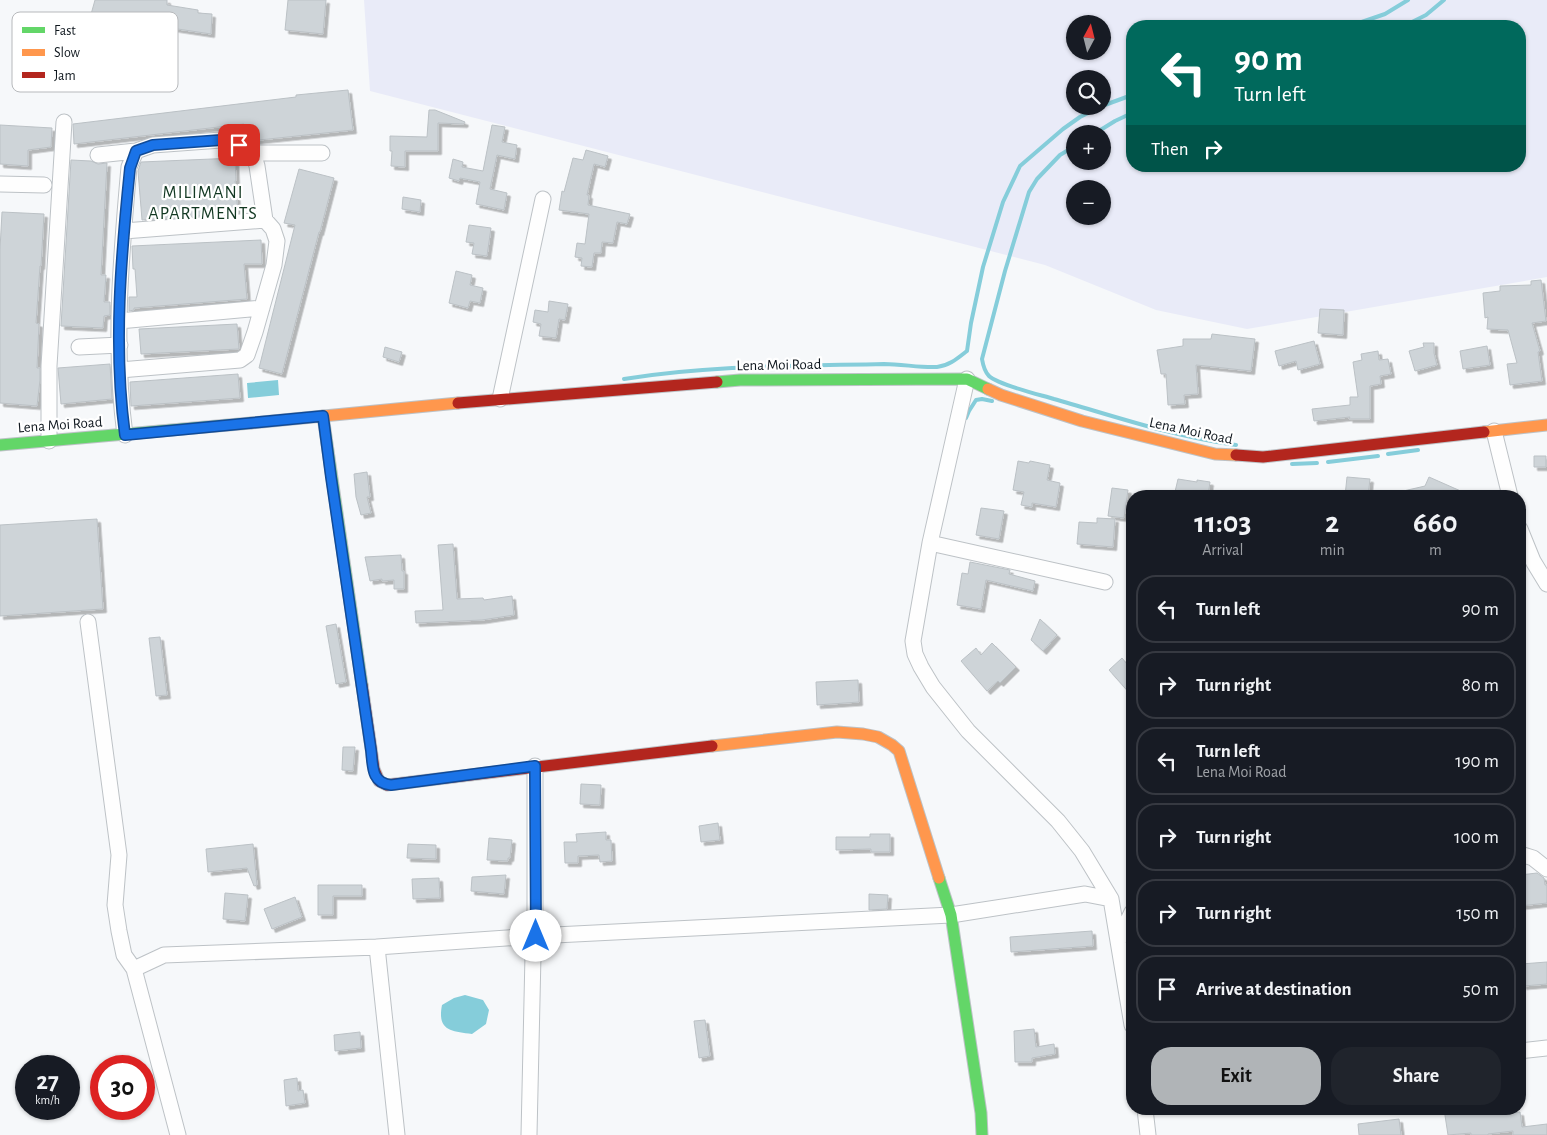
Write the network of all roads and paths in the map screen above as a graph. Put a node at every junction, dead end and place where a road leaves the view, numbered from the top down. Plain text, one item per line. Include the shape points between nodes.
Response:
1 (64, 122) dead end
2 (136, 151) junction
3 (253, 153) junction
4 (322, 153) dead end
5 (98, 154) dead end
6 (0, 184) edge
7 (44, 185) dead end
8 (543, 199) dead end
9 (265, 220) junction
10 (124, 231) junction
11 (262, 308) junction
12 (120, 321) junction
13 (120, 345) junction
14 (79, 347) dead end
15 (120, 370) junction
16 (967, 378) junction
17 (500, 399) junction
18 (323, 416) junction
19 (1547, 425) edge
20 (1494, 431) junction
21 (125, 435) junction
22 (49, 441) junction
23 (0, 444) edge
24 (1509, 490) edge
25 (930, 543) junction
26 (1526, 544) edge
27 (1104, 582) dead end
28 (1547, 584) edge
29 (88, 622) dead end
30 (535, 766) junction
31 (1526, 856) edge
32 (1547, 869) edge
33 (1111, 898) junction
34 (951, 916) junction
35 (1126, 924) edge
36 (536, 936) junction
37 (1118, 941) junction
38 (377, 947) junction
39 (134, 969) junction
40 (1126, 989) edge
41 (1547, 1048) edge
42 (1526, 1050) edge
43 (1146, 1115) edge
44 (178, 1135) edge
45 (397, 1135) edge
46 (529, 1135) edge
47 (982, 1135) edge
48 (1148, 1135) edge

1 - 22 street via 50,366
2 - 3 street via 153,145 221,140
2 - 5 street
2 - 10 street via 130,168
3 - 4 street
3 - 9 street
6 - 7 street
8 - 17 street
9 - 10 street
9 - 11 street via 273,229 277,242
10 - 12 street
11 - 12 street
11 - 15 street via 246,356 240,360
12 - 13 street
13 - 14 street
13 - 15 street
15 - 21 street
16 - 17 street, Lena Moi Road via 740,380
16 - 20 street, Lena Moi Road via 1001,395 1082,420 1215,454 1263,457
16 - 25 street
17 - 18 street, Lena Moi Road
18 - 21 street, Lena Moi Road
18 - 30 street via 377,780 383,785 391,785
19 - 20 street, Lena Moi Road
20 - 24 street
21 - 22 street, Lena Moi Road
22 - 23 street, Lena Moi Road
25 - 27 street
25 - 33 street via 913,641 921,667 968,731 1058,820
26 - 28 street
29 - 39 street via 119,856 116,905 119,931 124,955
30 - 34 street via 837,732 875,735 899,751
30 - 36 street
31 - 32 street
33 - 34 street via 1085,894
33 - 37 street
34 - 36 street
34 - 47 street
35 - 37 street
36 - 38 street
36 - 46 street
37 - 40 street
38 - 39 street via 164,955
38 - 45 street
39 - 44 street
41 - 42 street
43 - 48 street

